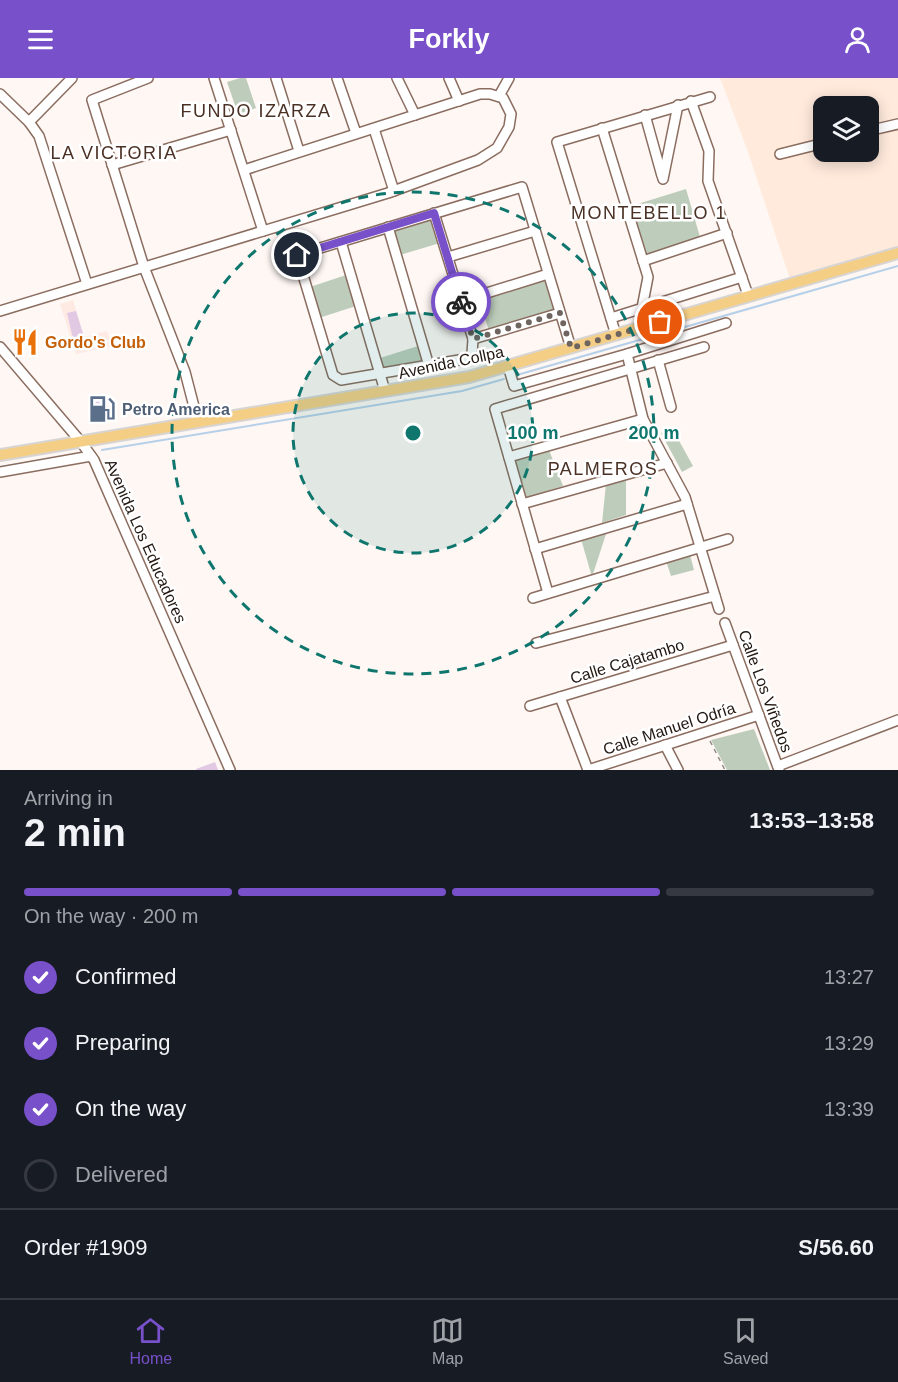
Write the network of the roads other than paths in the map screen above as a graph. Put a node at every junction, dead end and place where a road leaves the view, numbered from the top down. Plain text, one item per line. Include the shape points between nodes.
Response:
1 (72, 78) edge
2 (148, 78) edge
3 (214, 78) edge
4 (337, 78) edge
5 (397, 78) edge
6 (449, 78) edge
7 (509, 78) edge
8 (278, 79) edge
9 (0, 94) edge
10 (499, 96) junction
11 (710, 97) dead end
12 (459, 101) junction
13 (691, 101) junction
14 (678, 105) junction
15 (415, 115) junction
16 (645, 115) junction
17 (29, 122) junction
18 (898, 124) edge
19 (602, 128) junction
20 (879, 128) edge
21 (374, 129) junction
22 (231, 130) junction
23 (356, 133) junction
24 (813, 146) edge
25 (299, 151) junction
26 (780, 154) dead end
27 (112, 165) junction
28 (243, 170) junction
29 (394, 190) junction
30 (434, 213) junction
31 (388, 227) junction
32 (263, 231) junction
33 (535, 231) junction
34 (727, 232) junction
35 (341, 242) junction
36 (898, 253) edge
37 (448, 257) junction
38 (643, 261) junction
39 (144, 267) junction
40 (548, 274) junction
41 (742, 277) junction
42 (87, 284) junction
43 (748, 295) junction
44 (461, 301) junction
45 (642, 309) junction
46 (0, 311) edge
47 (560, 313) junction
48 (611, 318) junction
49 (726, 323) dead end
50 (616, 335) junction
51 (473, 339) junction
52 (0, 346) edge
53 (704, 347) dead end
54 (571, 348) junction
55 (627, 354) junction
56 (658, 360) junction
57 (429, 366) junction
58 (508, 366) junction
59 (631, 368) junction
60 (381, 374) junction
61 (385, 392) junction
62 (671, 407) dead end
63 (643, 419) junction
64 (198, 423) junction
65 (81, 441) junction
66 (0, 455) edge
67 (91, 456) junction
68 (509, 457) junction
69 (667, 463) junction
70 (0, 472) edge
71 (522, 504) junction
72 (687, 504) junction
73 (728, 540) dead end
74 (700, 548) junction
75 (535, 549) junction
76 (548, 593) junction
77 (715, 596) junction
78 (533, 598) dead end
79 (719, 609) dead end
80 (725, 623) dead end
81 (536, 643) dead end
82 (733, 645) junction
83 (560, 698) junction
84 (530, 706) dead end
85 (759, 715) junction
86 (898, 720) edge
87 (665, 745) junction
88 (778, 768) edge
89 (230, 770) edge
90 (588, 770) edge
91 (678, 770) edge

1 - 17 street
2 - 27 street via 92,100
3 - 22 street
4 - 23 street
5 - 15 street
6 - 12 street
7 - 10 street
8 - 25 street
9 - 17 street
10 - 12 street via 480,94
10 - 29 street via 508,106 511,119 497,147 478,160
11 - 13 street
12 - 15 street
13 - 14 street
13 - 34 street via 709,151 708,181
14 - 16 street
14 - 16 street via 663,179
15 - 21 street
16 - 19 street
17 - 42 street via 39,136
18 - 20 street
19 - 38 street
19 - 48 street via 557,142
21 - 23 street
21 - 29 street
22 - 27 street
22 - 28 street
23 - 25 street
24 - 26 street
25 - 28 street
27 - 39 street
28 - 32 street
29 - 32 street
30 - 31 street
30 - 33 street via 522,187
30 - 37 street
31 - 35 street
31 - 57 street
32 - 39 street
33 - 37 street
33 - 40 street
34 - 38 street
34 - 41 street
35 - 60 street
35 - 60 street via 297,255 333,375 341,380
36 - 43 main road, Avenida Collpa
37 - 44 street
38 - 45 street via 648,277
39 - 42 street
39 - 64 street via 185,372
40 - 44 street
40 - 47 street
41 - 43 street
41 - 45 street
42 - 46 street
43 - 50 main road, Avenida Collpa
44 - 51 street
45 - 48 street
47 - 51 street
47 - 54 street
48 - 50 street
49 - 55 street
50 - 54 main road, Avenida Collpa
51 - 57 street via 469,357
52 - 65 street, Avenida Los Educadores
53 - 56 street
54 - 58 main road, Avenida Collpa
55 - 58 street via 514,386
55 - 59 street
56 - 59 street
56 - 62 street
57 - 60 street
58 - 61 main road, Avenida Collpa
59 - 63 street
59 - 68 street via 495,409
60 - 61 street
61 - 64 main road, Avenida Collpa
63 - 68 street
63 - 69 street
64 - 65 main road, Avenida Collpa
65 - 66 main road, Avenida Collpa
65 - 67 street, Avenida Los Educadores
67 - 70 street
67 - 89 street, Avenida Los Educadores
68 - 71 street
69 - 71 street
69 - 72 street
71 - 75 street
72 - 74 street
72 - 75 street
73 - 74 street
74 - 76 street
74 - 77 street
75 - 76 street
76 - 78 street
77 - 79 street
77 - 81 street
80 - 82 street, Calle Los Viñedos
82 - 83 street, Calle Cajatambo
82 - 85 street, Calle Los Viñedos
83 - 84 street, Calle Cajatambo
83 - 90 street
85 - 87 street, Calle Manuel Odría
85 - 88 street, Calle Los Viñedos
86 - 88 street
87 - 90 street, Calle Manuel Odría
87 - 91 street

